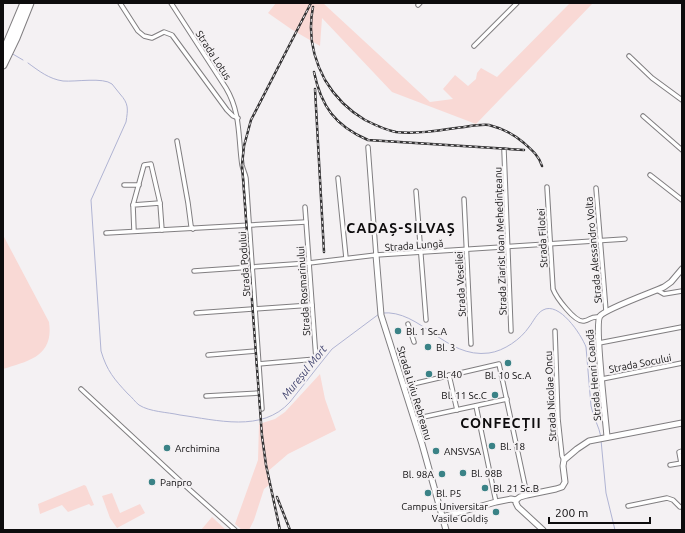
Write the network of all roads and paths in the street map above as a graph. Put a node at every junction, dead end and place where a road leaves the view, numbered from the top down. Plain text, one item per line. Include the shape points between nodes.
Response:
1 (24, 3) edge
2 (30, 3) edge
3 (120, 3) edge
4 (171, 3) edge
5 (517, 3) edge
6 (14, 36) junction
7 (474, 46) dead end
8 (3, 52) edge
9 (629, 56) dead end
10 (4, 64) edge
11 (682, 99) edge
12 (643, 116) dead end
13 (238, 118) junction
14 (177, 141) dead end
15 (368, 147) dead end
16 (504, 150) dead end
17 (682, 150) edge
18 (650, 175) dead end
19 (338, 178) dead end
20 (124, 184) dead end
21 (139, 185) junction
22 (547, 187) dead end
23 (596, 188) dead end
24 (416, 191) dead end
25 (464, 199) dead end
26 (682, 200) edge
27 (160, 203) junction
28 (133, 205) junction
29 (306, 207) dead end
30 (306, 222) junction
31 (249, 224) junction
32 (193, 229) junction
33 (162, 230) junction
34 (134, 231) junction
35 (106, 233) dead end
36 (625, 239) dead end
37 (600, 241) junction
38 (551, 244) junction
39 (508, 247) junction
40 (466, 250) junction
41 (420, 253) junction
42 (376, 255) junction
43 (346, 258) junction
44 (309, 263) junction
45 (252, 266) junction
46 (682, 269) edge
47 (194, 271) dead end
48 (657, 290) junction
49 (682, 291) edge
50 (312, 305) junction
51 (255, 309) junction
52 (196, 313) dead end
53 (602, 314) junction
54 (426, 320) dead end
55 (408, 324) dead end
56 (682, 327) edge
57 (511, 331) dead end
58 (555, 331) dead end
59 (414, 342) dead end
60 (599, 343) junction
61 (471, 344) dead end
62 (257, 351) junction
63 (208, 354) dead end
64 (682, 363) edge
65 (258, 364) junction
66 (449, 375) junction
67 (602, 379) junction
68 (404, 386) junction
69 (81, 389) dead end
70 (260, 393) junction
71 (206, 396) dead end
72 (506, 399) junction
73 (476, 406) junction
74 (262, 409) dead end
75 (457, 410) junction
76 (414, 419) junction
77 (682, 423) edge
78 (607, 437) junction
79 (682, 451) edge
80 (564, 460) junction
81 (682, 463) edge
82 (670, 465) dead end
83 (527, 495) junction
84 (516, 500) junction
85 (496, 502) junction
86 (628, 506) dead end
87 (682, 507) edge
88 (442, 517) junction
89 (236, 530) edge
90 (446, 530) edge
91 (542, 530) edge

1 - 6 highway
2 - 6 highway
3 - 13 street via 141,34 152,38 164,32 175,38 227,110
4 - 13 street, Strada Lotus via 232,97
5 - 7 street
6 - 8 highway
6 - 10 highway
9 - 11 street via 652,78
12 - 17 street
13 - 31 street, Strada Podului
14 - 32 street
15 - 42 street
16 - 39 street, Strada Ziarist Ioan Mehedințeanu
18 - 26 street
19 - 43 street
20 - 21 street
21 - 27 street via 144,165 151,164
21 - 28 street
22 - 38 street, Strada Filotei
23 - 37 street, Strada Alessandro Volta
24 - 41 street
25 - 40 street, Strada Veseliei
27 - 28 street
27 - 33 street
28 - 34 street
29 - 30 street, Strada Rosmarinului
30 - 31 street
30 - 44 street, Strada Rosmarinului
31 - 32 street
31 - 45 street, Strada Podului
32 - 33 street
33 - 34 street
34 - 35 street
36 - 37 street, Strada Lungă
37 - 38 street, Strada Lungă
37 - 53 street, Strada Alessandro Volta
38 - 39 street, Strada Lungă
38 - 53 street, Strada Filotei via 553,289 562,303 580,321
39 - 40 street, Strada Lungă
39 - 57 street, Strada Ziarist Ioan Mehedințeanu
40 - 41 street, Strada Lungă
40 - 61 street, Strada Veseliei
41 - 42 street, Strada Lungă
41 - 54 street
42 - 43 street, Strada Lungă
42 - 68 street, Strada Liviu Rebreanu via 381,315
43 - 44 street, Strada Lungă
44 - 45 street, Strada Lungă
44 - 50 street, Strada Rosmarinului
45 - 47 street, Strada Lungă
45 - 51 street, Strada Podului
46 - 48 street via 667,285
48 - 49 street via 664,294
48 - 53 street
50 - 51 street
50 - 65 street, Strada Rosmarinului via 316,359
51 - 52 street
51 - 62 street, Strada Podului
53 - 60 street, Strada Henri Coandă via 598,324
55 - 59 street
56 - 60 street
58 - 80 street, Strada Nicolae Oncu via 558,419
60 - 67 street, Strada Henri Coandă
62 - 63 street
62 - 65 street, Strada Podului
64 - 67 street, Strada Socului
65 - 70 street, Strada Podului
66 - 68 street
66 - 72 street via 499,364
66 - 75 street
67 - 78 street, Strada Henri Coandă
68 - 76 street, Strada Liviu Rebreanu
69 - 89 street
70 - 71 street
70 - 74 street, Strada Podului
72 - 73 street
72 - 83 street
73 - 75 street
73 - 85 street
75 - 76 street
76 - 88 street, Strada Liviu Rebreanu
77 - 78 street
78 - 80 street via 584,444
79 - 81 street via 679,452
80 - 83 street via 566,480 563,486
81 - 82 street
83 - 84 street
84 - 85 street
84 - 91 street via 518,507
85 - 88 street
86 - 87 street via 667,498
88 - 90 street, Strada Liviu Rebreanu

